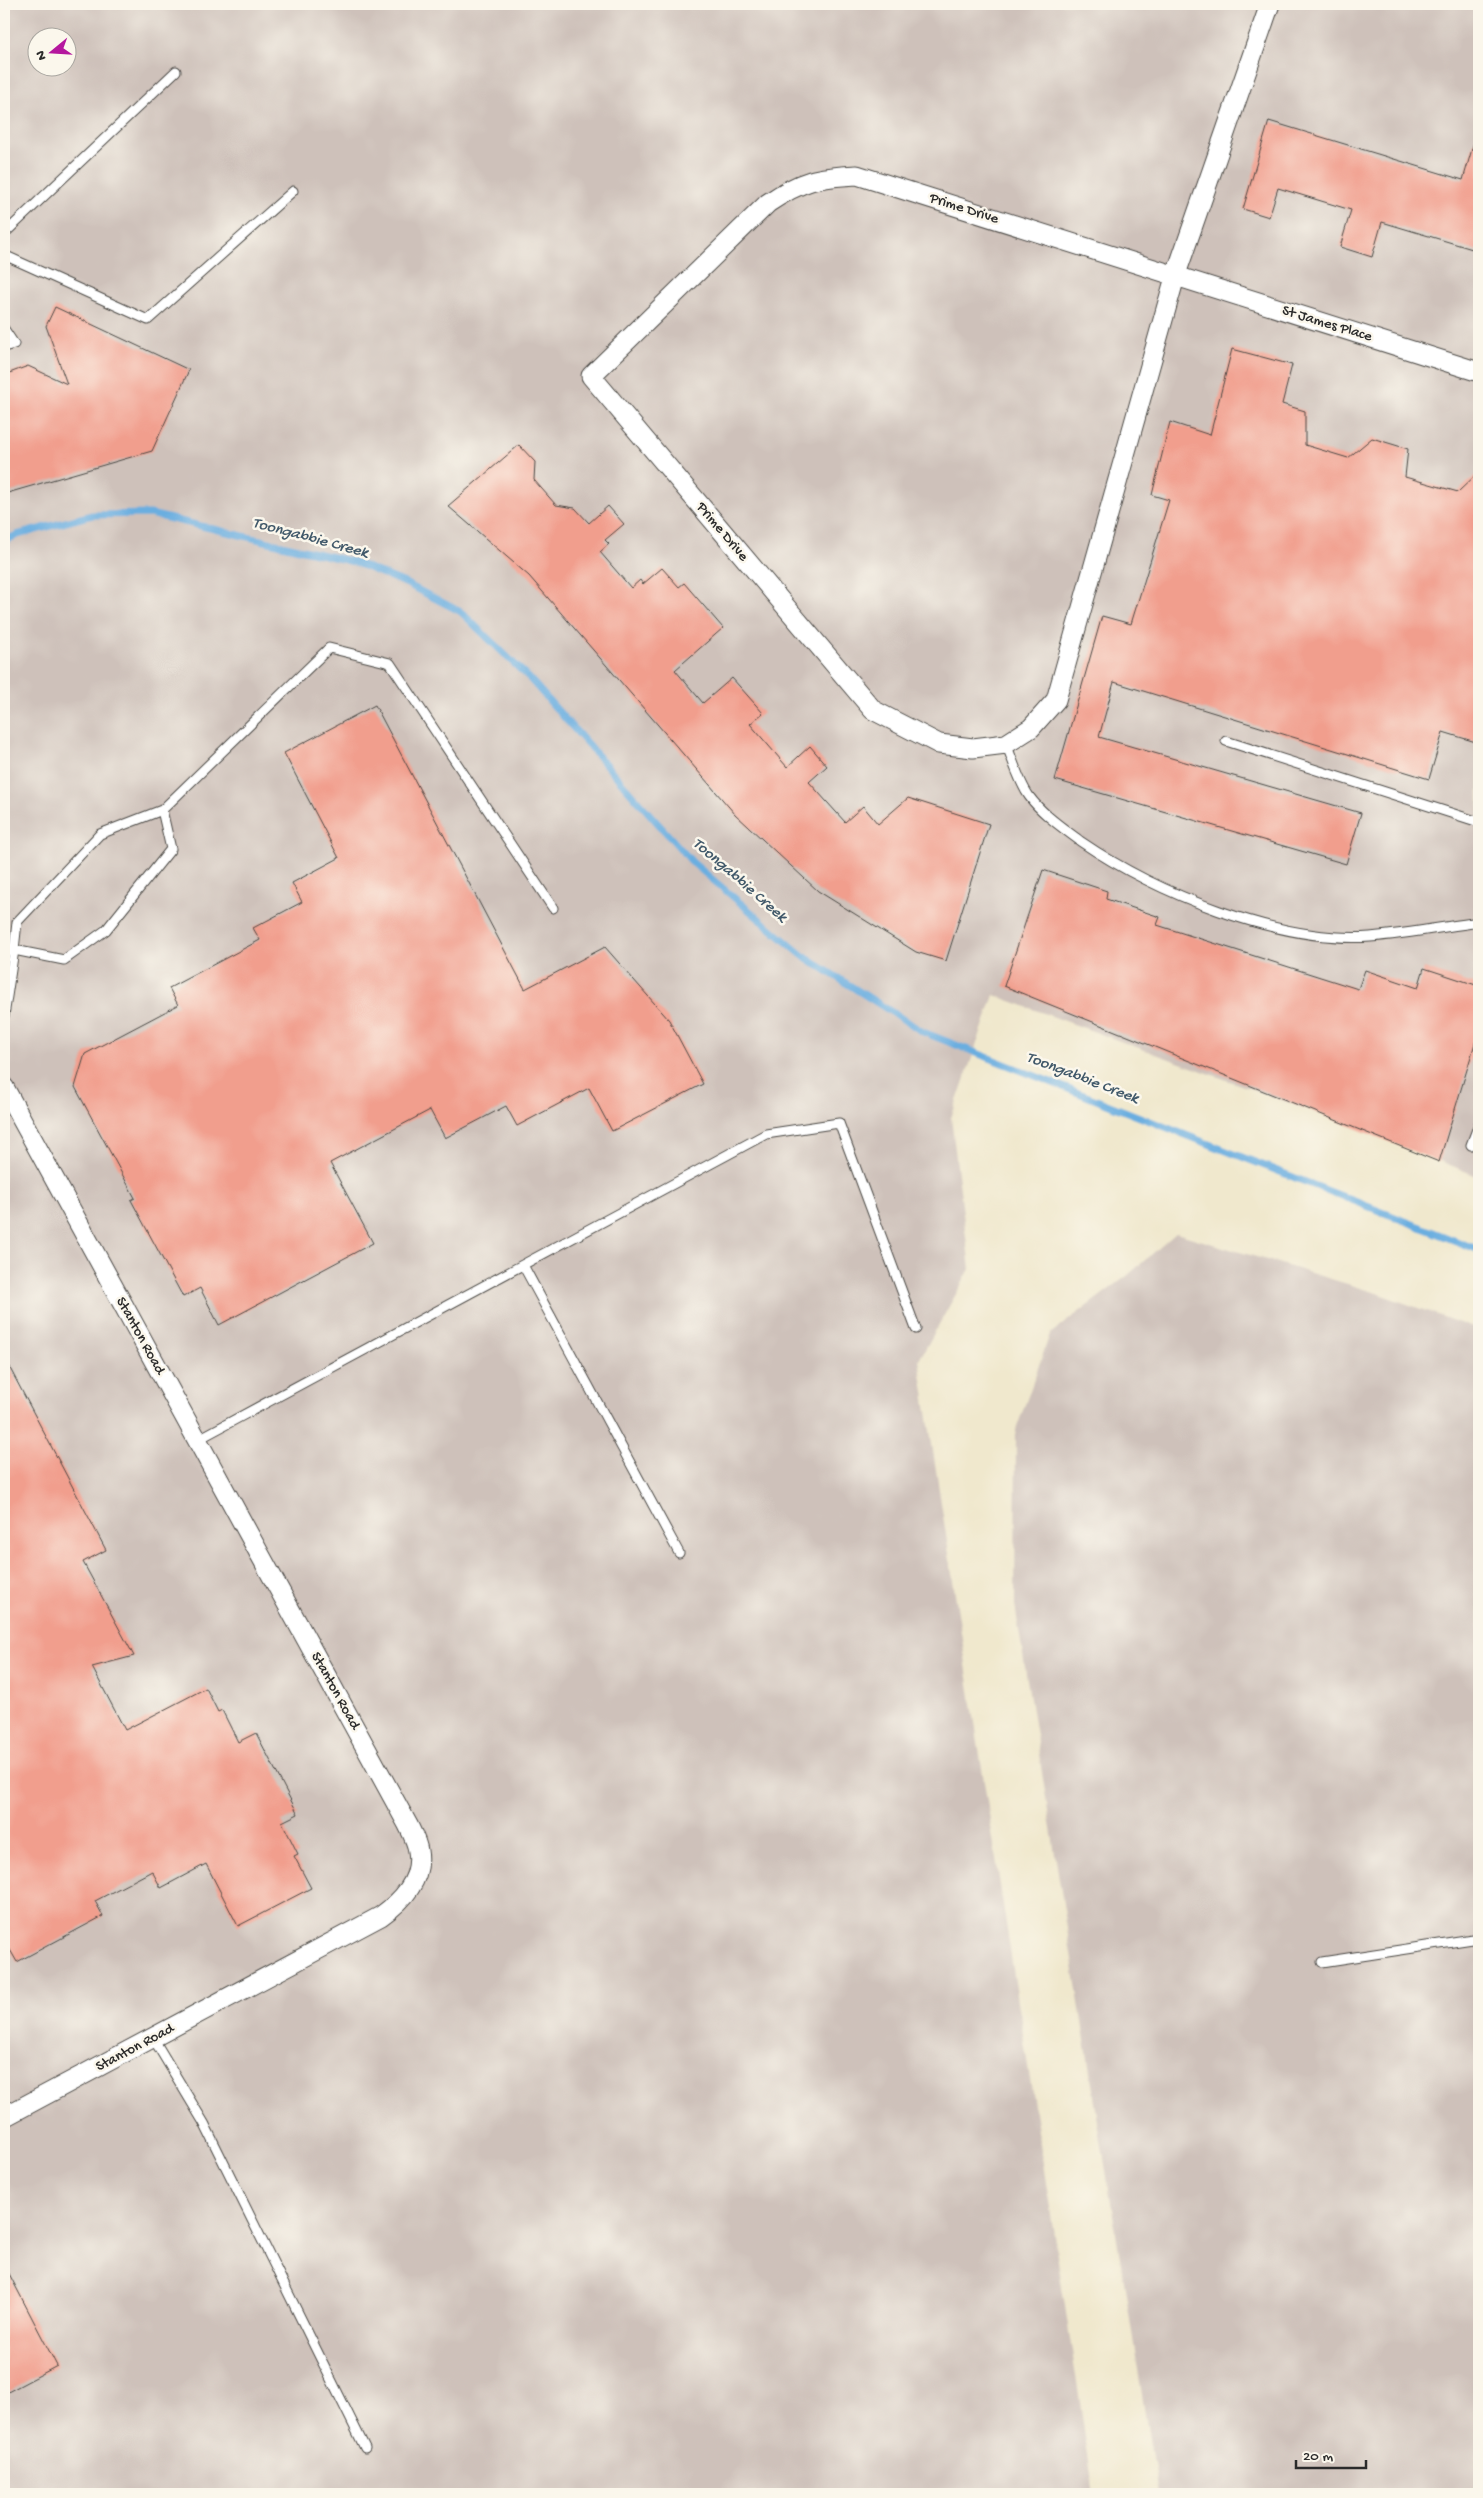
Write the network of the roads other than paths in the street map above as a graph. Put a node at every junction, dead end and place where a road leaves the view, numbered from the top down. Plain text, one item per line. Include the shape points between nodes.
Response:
1 (1270, 4) edge
2 (176, 71) dead end
3 (293, 191) dead end
4 (4, 234) edge
5 (4, 254) edge
6 (1175, 277) junction
7 (4, 329) edge
8 (4, 347) edge
9 (1479, 372) edge
10 (1226, 741) dead end
11 (1006, 744) junction
12 (162, 810) junction
13 (1479, 822) edge
14 (553, 908) dead end
15 (1479, 922) edge
16 (4, 947) edge
17 (14, 950) junction
18 (4, 1016) edge
19 (4, 1087) edge
20 (1479, 1124) edge
21 (1471, 1144) dead end
22 (523, 1265) junction
23 (916, 1329) dead end
24 (198, 1440) junction
25 (679, 1553) dead end
26 (1479, 1938) edge
27 (1322, 1962) dead end
28 (153, 2038) junction
29 (4, 2117) edge
30 (365, 2448) dead end

1 - 6 street, Prime Drive
2 - 4 lane
3 - 5 lane via 148,320
6 - 9 street, St James Place
6 - 11 street, Prime Drive via 1056,700 1031,728
6 - 11 street, Prime Drive via 857,174 819,177 793,186 768,203 591,376 873,710 939,744 973,748
7 - 8 lane via 14,344
10 - 13 lane
11 - 15 lane via 1029,796 1060,826 1112,862 1180,895 1259,922 1308,934 1370,937
12 - 14 lane via 329,648 390,663
12 - 17 lane via 100,834 17,922
12 - 17 lane via 171,849 106,930 64,960
16 - 17 lane
17 - 18 lane
19 - 24 street, Stanton Road
20 - 21 lane
22 - 23 lane via 766,1134 839,1123
22 - 24 lane
22 - 25 lane
24 - 28 street, Stanton Road via 408,1825 418,1851 418,1869 399,1904 381,1916
26 - 27 lane
28 - 29 street, Stanton Road
28 - 30 lane via 204,2123

